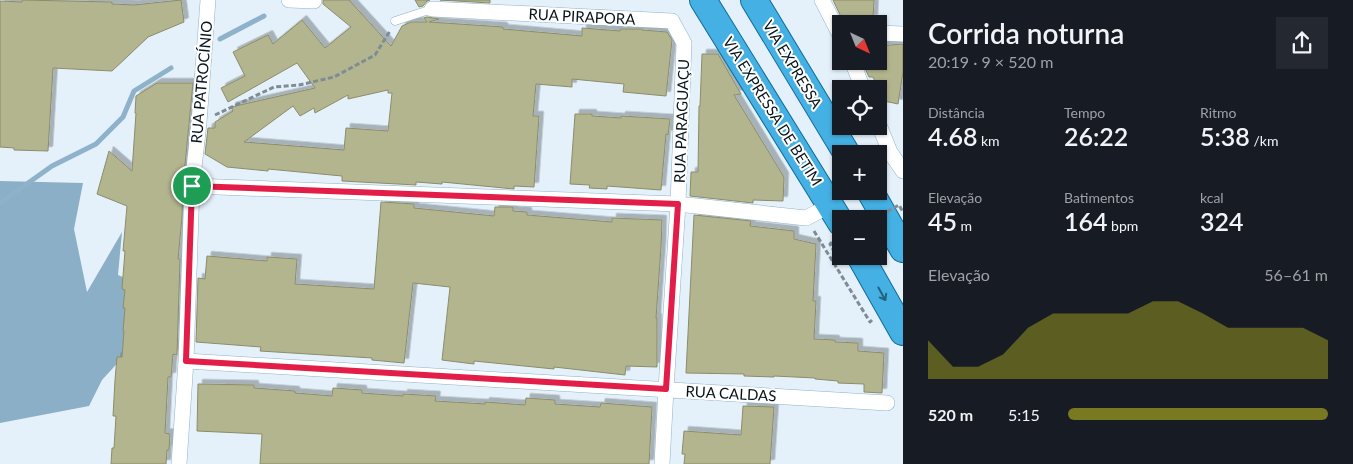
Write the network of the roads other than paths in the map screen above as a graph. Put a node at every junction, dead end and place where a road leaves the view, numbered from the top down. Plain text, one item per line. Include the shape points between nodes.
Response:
1 (208, 0) edge
2 (289, 0) edge
3 (703, 0) edge
4 (754, 0) edge
5 (822, 0) edge
6 (314, 1) dead end
7 (432, 9) joint
8 (832, 18) edge
9 (395, 21) road end
10 (672, 21) joint
11 (888, 34) edge
12 (903, 34) edge
13 (883, 135) edge
14 (842, 145) edge
15 (903, 171) edge
16 (192, 186) junction
17 (875, 200) edge
18 (678, 204) junction
19 (834, 210) edge
20 (832, 215) edge
21 (903, 249) edge
22 (865, 265) edge
23 (903, 332) edge
24 (186, 361) junction
25 (666, 389) junction
26 (887, 403) dead end
27 (178, 464) edge
28 (662, 464) edge

1 - 16 street, RUA PATROCÍNIO
2 - 6 street
3 - 19 highway, VIA EXPRESSA DE BETIM
4 - 14 highway, VIA EXPRESSA
5 - 8 street
7 - 9 lane, RUA PIRAPORA
7 - 10 street, RUA PIRAPORA
10 - 18 street, RUA PARAGUAÇU via 684,43
11 - 12 street
13 - 15 street
16 - 18 street
16 - 24 street, RUA PATROCÍNIO
17 - 21 highway
18 - 20 street via 806,218
18 - 25 street, RUA PARAGUAÇU
22 -> 23 highway
24 - 25 street, RUA CALDAS
24 - 27 street, RUA PATROCÍNIO
25 - 26 street, RUA CALDAS
25 - 28 street, RUA PARAGUAÇU

